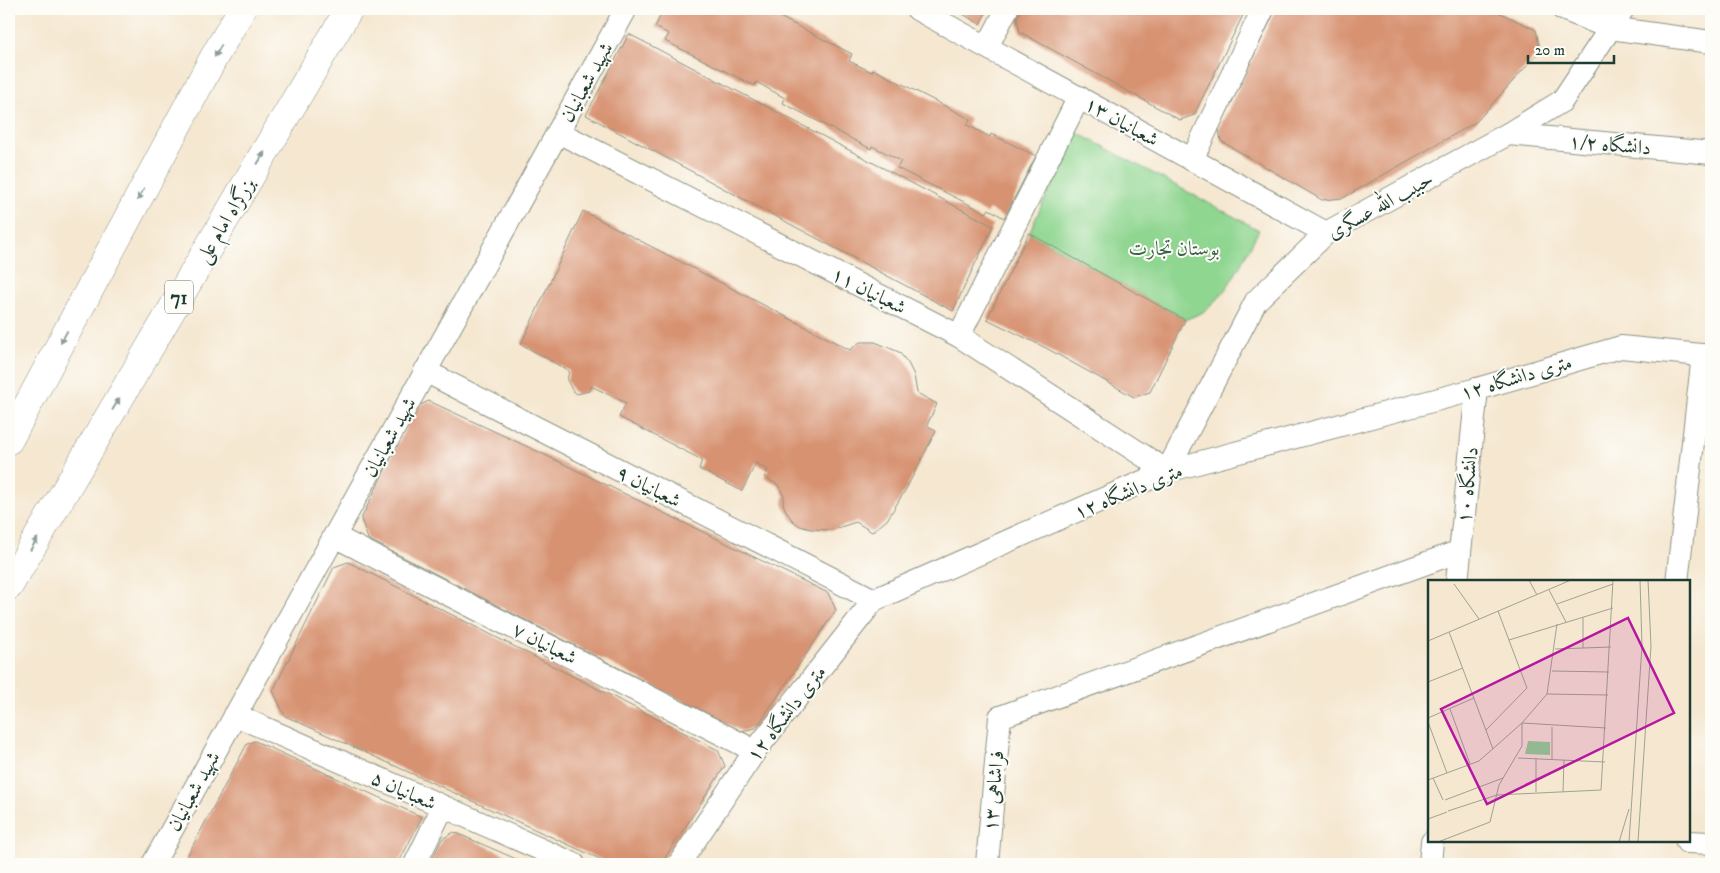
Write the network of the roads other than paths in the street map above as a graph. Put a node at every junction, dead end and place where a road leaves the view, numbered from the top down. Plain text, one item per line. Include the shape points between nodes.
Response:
1 (242, 9) edge
2 (349, 9) edge
3 (626, 9) edge
4 (918, 9) edge
5 (1007, 9) edge
6 (1263, 9) edge
7 (1563, 9) edge
8 (1623, 9) edge
9 (1610, 28) junction
10 (1711, 42) edge
11 (987, 47) junction
12 (1079, 97) junction
13 (558, 132) junction
14 (1508, 134) junction
15 (1711, 153) edge
16 (1192, 160) junction
17 (1326, 233) junction
18 (959, 336) junction
19 (1707, 356) edge
20 (425, 371) junction
21 (1476, 389) junction
22 (9, 440) edge
23 (1167, 471) junction
24 (334, 536) junction
25 (1460, 551) junction
26 (1457, 580) edge
27 (1677, 580) edge
28 (9, 586) edge
29 (874, 600) junction
30 (235, 715) junction
31 (755, 751) junction
32 (443, 807) junction
33 (1690, 842) edge
34 (1432, 843) edge
35 (1711, 843) edge
36 (153, 864) edge
37 (415, 864) edge
38 (574, 864) edge
39 (679, 864) edge
40 (986, 864) edge
41 (1430, 864) edge

1 -> 22 highway
28 -> 2 highway, بزرگراه امام علی / 71
3 - 13 street, شهید شعبانیان
4 - 11 street, شعبانیان ۱۳
5 - 11 street
6 - 16 street
7 - 9 street
8 - 9 street, حبیب الله عسگری
9 - 10 street
9 - 14 street, حبیب الله عسگری via 1562,100
11 - 12 street, شعبانیان ۱۳
12 - 16 street, شعبانیان ۱۳
12 - 18 street
13 - 18 street, شعبانیان ۱۱
13 - 20 street, شهید شعبانیان
14 - 15 street, دانشگاه ۱/۲
14 - 17 street, حبیب الله عسگری
16 - 17 street, شعبانیان ۱۳
17 - 23 street, حبیب الله عسگری via 1256,301
18 - 23 street, شعبانیان ۱۱
19 - 21 street, ۱۲ متری دانشگاه via 1621,347
19 - 27 street
20 - 24 street, شهید شعبانیان
20 - 29 street, شعبانیان ۹
21 - 23 street, ۱۲ متری دانشگاه
21 - 25 street, دانشگاه ۱۰
23 - 29 street, ۱۲ متری دانشگاه
24 - 30 street, شهید شعبانیان
24 - 31 street, شعبانیان ۷
25 - 26 street, دانشگاه ۱۰
25 - 40 street, فراشاهی ۱۳ via 1000,717
29 - 31 street, ۱۲ متری دانشگاه
30 - 32 street, شعبانیان ۵
30 - 36 street, شهید شعبانیان
31 - 39 street, ۱۲ متری دانشگاه
32 - 37 street
32 - 38 street, شعبانیان ۵
33 - 35 street
34 - 41 street

